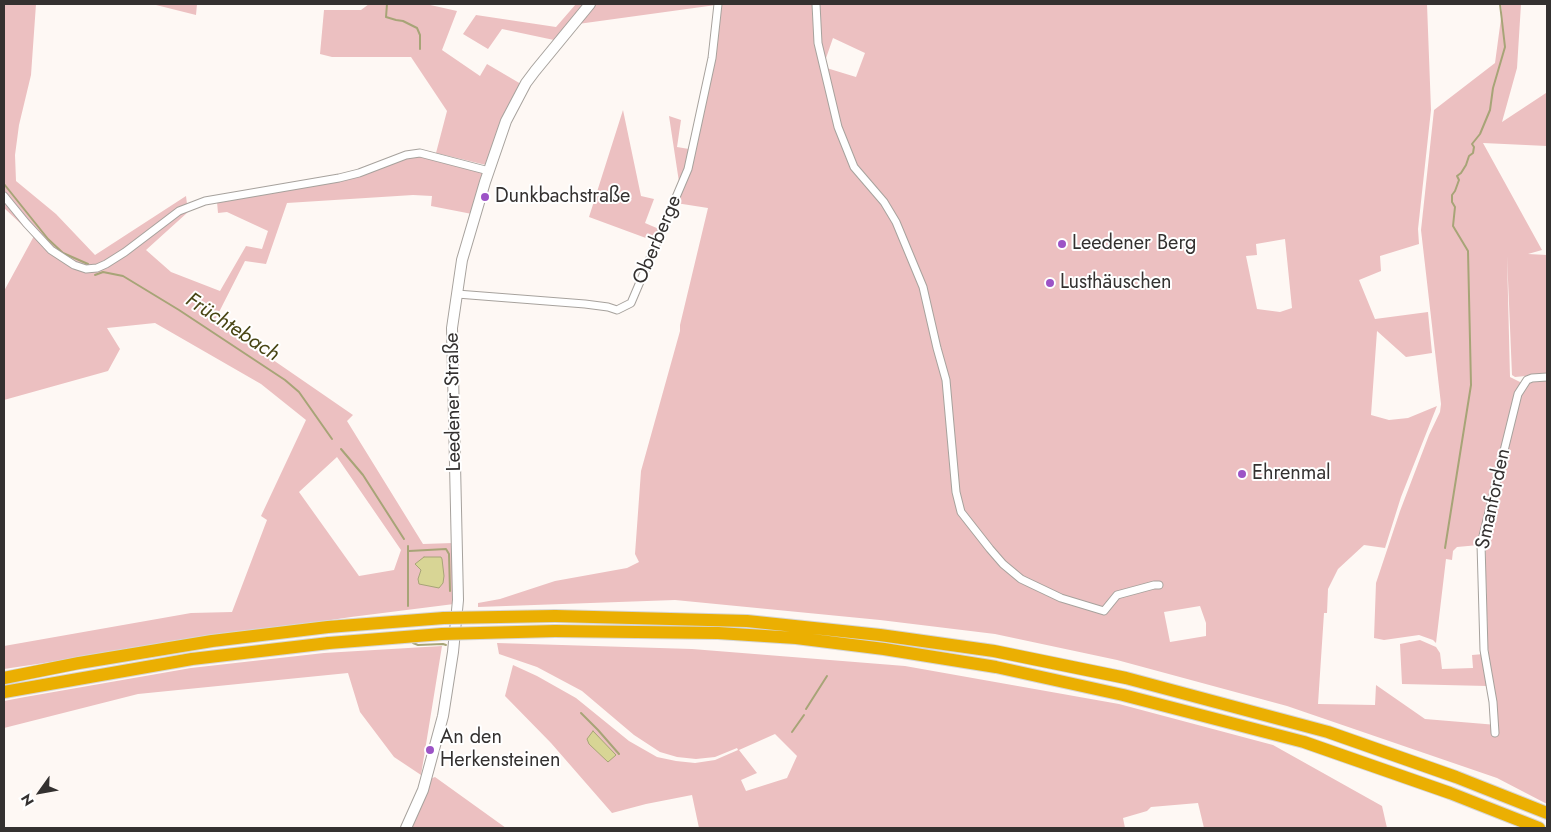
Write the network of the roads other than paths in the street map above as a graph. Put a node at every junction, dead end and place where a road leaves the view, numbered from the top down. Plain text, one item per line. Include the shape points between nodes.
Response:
1 (590, 4) edge
2 (718, 4) edge
3 (816, 4) edge
4 (489, 170) junction
5 (4, 196) edge
6 (457, 294) junction
7 (1547, 377) edge
8 (1159, 585) dead end
9 (4, 678) edge
10 (4, 692) edge
11 (1495, 733) dead end
12 (1547, 813) edge
13 (406, 828) edge
14 (1539, 828) edge

1 - 4 street, Leedener Straße via 526,83 506,121
2 - 6 street, Oberberge via 712,58 688,169 631,303 617,310 585,304
3 - 8 street via 818,43 838,127 854,167 884,202 896,222 923,287 946,380 956,492 961,512 1003,564 1021,579 1061,598 1104,611 1117,595
4 - 5 street via 420,153 339,178 205,201 179,211 106,264 86,269 51,250
4 - 6 street, Leedener Straße via 462,260
6 - 13 street, Leedener Straße via 452,328 458,600 443,716 423,790
7 - 11 street, Smanforden via 1526,380 1518,394 1481,544 1484,650
9 - 12 highway, bridge via 212,641 444,618 556,616 747,621 994,650 1126,678 1328,732
10 - 14 highway, bridge via 192,659 442,634 556,631 718,633 796,638 986,666 1133,697 1304,742

